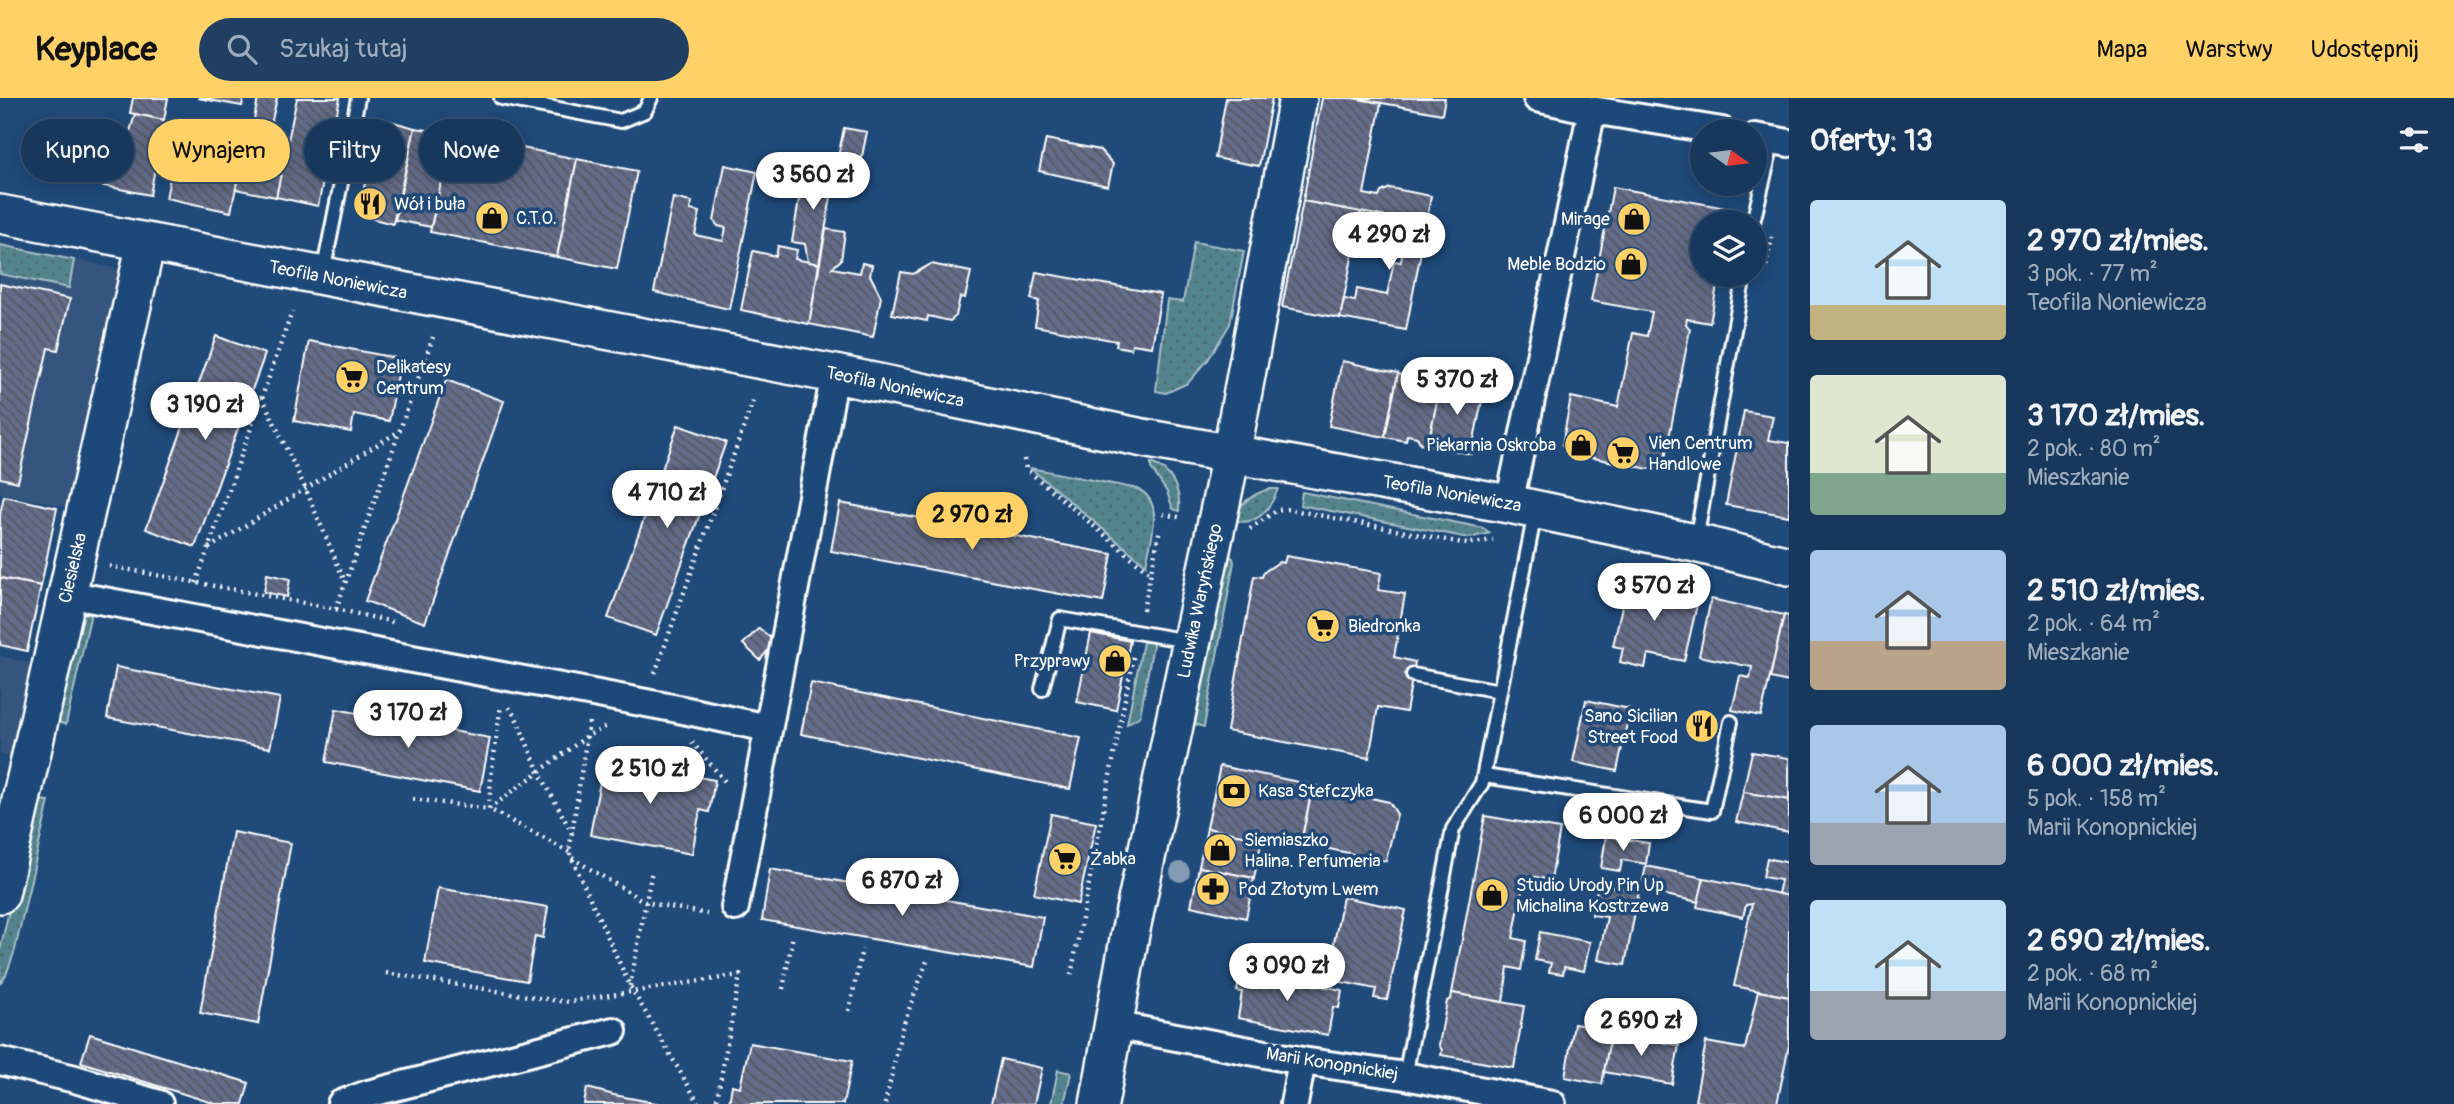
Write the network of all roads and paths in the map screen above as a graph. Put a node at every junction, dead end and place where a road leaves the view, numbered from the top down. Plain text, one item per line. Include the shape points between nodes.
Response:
1 (358, 98) edge
2 (501, 98) edge
3 (651, 98) edge
4 (1298, 98) edge
5 (1537, 98) edge
6 (1599, 104) edge
7 (1690, 124) edge
8 (1772, 140) edge
9 (1757, 210) edge
10 (0, 214) edge
11 (146, 243) junction
12 (322, 277) junction
13 (1742, 287) edge
14 (292, 312) dead end
15 (433, 337) dead end
16 (835, 374) junction
17 (262, 397) junction
18 (753, 401) dead end
19 (401, 430) junction
20 (1231, 455) junction
21 (1024, 459) dead end
22 (306, 490) junction
23 (1522, 507) junction
24 (1160, 529) dead end
25 (1245, 529) dead end
26 (1502, 541) dead end
27 (1695, 543) junction
28 (208, 548) junction
29 (108, 566) dead end
30 (1789, 566) edge
31 (1151, 574) junction
32 (196, 583) junction
33 (346, 583) junction
34 (67, 594) junction
35 (336, 610) junction
36 (401, 624) dead end
37 (1139, 633) junction
38 (1192, 642) junction
39 (642, 671) dead end
40 (1413, 675) dead end
41 (1042, 689) dead end
42 (1500, 691) junction
43 (594, 694) junction
44 (644, 704) junction
45 (678, 709) junction
46 (1731, 722) dead end
47 (768, 728) junction
48 (587, 737) junction
49 (538, 772) junction
50 (1484, 776) junction
51 (413, 799) dead end
52 (489, 809) junction
53 (754, 809) junction
54 (572, 833) junction
55 (570, 855) junction
56 (652, 870) dead end
57 (0, 894) edge
58 (645, 902) junction
59 (723, 911) joint
60 (793, 935) dead end
61 (862, 949) dead end
62 (927, 961) dead end
63 (1071, 975) dead end
64 (630, 986) junction
65 (783, 989) dead end
66 (849, 1011) dead end
67 (1113, 1025) junction
68 (613, 1031) dead end
69 (1302, 1061) junction
70 (0, 1062) edge
71 (1405, 1076) junction
72 (159, 1104) edge
73 (341, 1104) edge
74 (699, 1104) edge
75 (885, 1104) edge
76 (1099, 1104) edge
77 (1294, 1104) edge
78 (1552, 1104) edge

1 - 12 lane
2 - 3 lane via 621,121 645,111
4 - 20 street, Ludwika Waryńskiego
5 - 6 street
6 - 7 street
6 - 23 street
8 - 9 lane
10 - 11 street, Teofila Noniewicza
11 - 12 street, Teofila Noniewicza
11 - 34 street, Ciesielska
12 - 16 street, Teofila Noniewicza
13 - 27 lane
14 - 17 path
15 - 19 path
16 - 20 street, Teofila Noniewicza
16 - 47 street
17 - 22 path
17 - 28 path
18 - 39 path via 656,673
19 - 22 path
19 - 33 path
20 - 23 street, Teofila Noniewicza
20 - 38 street, Ludwika Waryńskiego
21 - 31 path via 1026,469
22 - 28 path
22 - 33 path
23 - 27 street, Teofila Noniewicza
23 - 42 lane
24 - 31 path
25 - 26 path via 1277,510 1289,509 1467,544
27 - 30 street, Teofila Noniewicza
28 - 32 path
29 - 32 path
31 - 37 path
32 - 35 path
33 - 35 path
34 - 43 street
34 - 57 street, Ciesielska
35 - 36 path
37 - 38 lane
37 - 41 lane via 1060,619
37 - 63 path
38 - 67 street, Ludwika Waryńskiego
40 - 42 lane
42 - 50 lane
43 - 44 street
43 - 48 path
44 - 45 street
44 - 48 path
45 - 47 street
45 - 53 path via 677,724 745,806
46 - 50 lane via 1712,811
47 - 53 street
48 - 49 path
48 - 54 path
49 - 52 path
49 - 52 path via 503,697
49 - 54 path
50 - 71 lane via 1453,829
51 - 52 path
52 - 55 path
53 - 59 street
54 - 55 path
55 - 58 path
55 - 64 path
56 - 58 path
58 - 59 path
58 - 64 path
60 - 65 path
61 - 66 path
62 - 75 path via 902,1028
64 - 74 path
67 - 69 street, Marii Konopnickiej
67 - 76 street, Ludwika Waryńskiego
68 - 73 street
69 - 71 street, Marii Konopnickiej
69 - 77 street
70 - 72 street
71 - 78 street, Marii Konopnickiej

